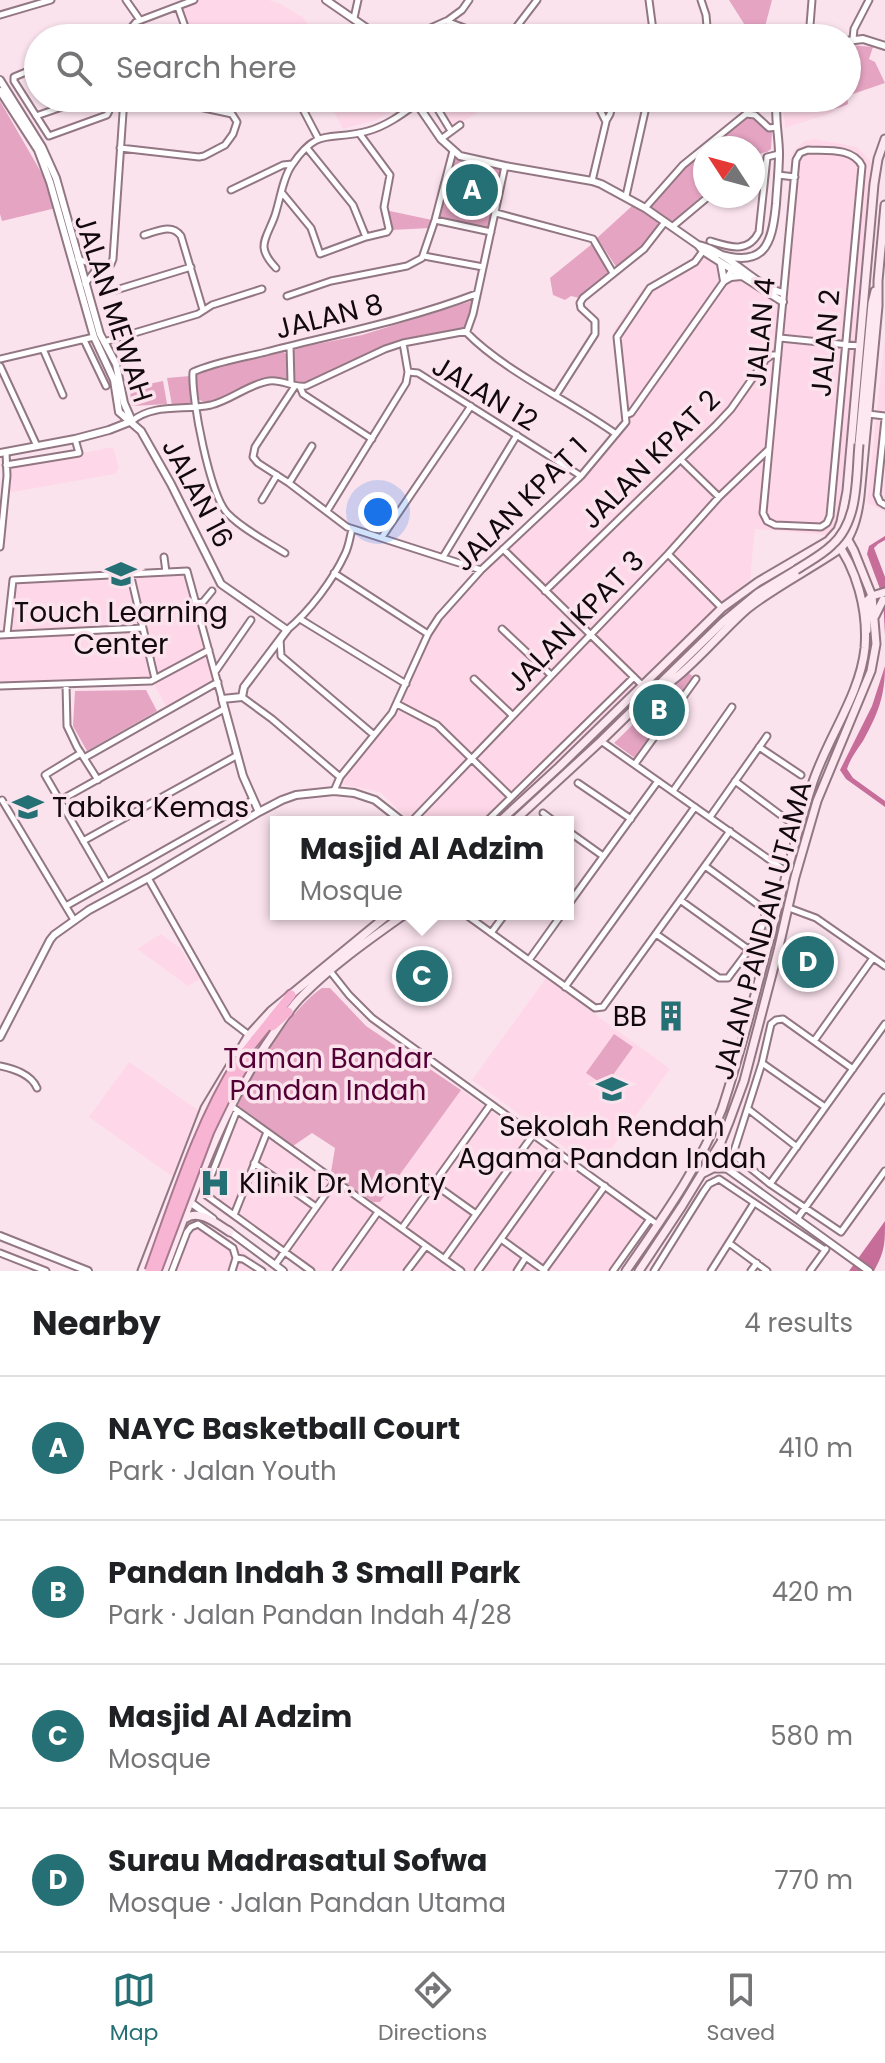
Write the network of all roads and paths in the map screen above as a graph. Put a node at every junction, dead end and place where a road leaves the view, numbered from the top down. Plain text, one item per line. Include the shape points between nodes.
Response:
1 (51, 0) edge
2 (126, 0) edge
3 (194, 0) edge
4 (326, 0) edge
5 (358, 0) edge
6 (469, 0) edge
7 (537, 0) edge
8 (649, 0) edge
9 (701, 0) edge
10 (812, 0) edge
11 (869, 0) edge
12 (178, 7) junction
13 (0, 15) edge
14 (354, 18) junction
15 (140, 20) junction
16 (446, 21) junction
17 (136, 24) edge
18 (184, 24) edge
19 (362, 24) edge
20 (439, 24) edge
21 (454, 24) edge
22 (519, 24) edge
23 (652, 24) edge
24 (707, 24) edge
25 (810, 24) edge
26 (857, 24) edge
27 (861, 39) edge
28 (885, 46) edge
29 (24, 73) edge
30 (0, 80) edge
31 (0, 91) edge
32 (24, 96) edge
33 (24, 104) edge
34 (15, 110) junction
35 (39, 112) edge
36 (108, 112) edge
37 (123, 112) edge
38 (223, 112) edge
39 (304, 112) edge
40 (401, 112) edge
41 (423, 112) edge
42 (439, 112) edge
43 (601, 112) edge
44 (610, 112) edge
45 (645, 112) edge
46 (777, 112) edge
47 (35, 113) junction
48 (23, 117) junction
49 (606, 122) junction
50 (460, 125) dead end
51 (777, 127) junction
52 (451, 131) junction
53 (359, 133) junction
54 (318, 138) junction
55 (441, 139) junction
56 (885, 139) edge
57 (120, 148) junction
58 (307, 148) junction
59 (453, 151) junction
60 (779, 154) junction
61 (293, 163) junction
62 (505, 166) junction
63 (778, 175) junction
64 (795, 177) junction
65 (592, 181) junction
66 (231, 190) dead end
67 (282, 193) junction
68 (626, 196) junction
69 (885, 205) edge
70 (645, 208) junction
71 (695, 208) edge
72 (496, 213) junction
73 (435, 220) junction
74 (665, 222) junction
75 (672, 227) junction
76 (491, 232) junction
77 (882, 232) junction
78 (144, 235) dead end
79 (366, 237) junction
80 (710, 241) dead end
81 (701, 248) junction
82 (755, 255) junction
83 (424, 256) junction
84 (867, 256) junction
85 (75, 259) junction
86 (882, 261) edge
87 (721, 263) junction
88 (735, 264) junction
89 (98, 267) junction
90 (191, 267) junction
91 (483, 267) junction
92 (276, 268) dead end
93 (613, 273) junction
94 (745, 275) junction
95 (881, 280) edge
96 (724, 281) junction
97 (85, 284) junction
98 (262, 289) dead end
99 (116, 290) dead end
100 (783, 293) junction
101 (476, 294) junction
102 (287, 296) dead end
103 (783, 302) junction
104 (203, 310) junction
105 (466, 332) junction
106 (94, 337) junction
107 (780, 338) junction
108 (84, 340) junction
109 (104, 342) junction
110 (403, 343) junction
111 (845, 345) junction
112 (290, 346) junction
113 (859, 346) junction
114 (43, 349) junction
115 (778, 355) junction
116 (0, 359) edge
117 (0, 366) edge
118 (408, 372) junction
119 (295, 385) junction
120 (106, 386) dead end
121 (63, 395) dead end
122 (556, 395) junction
123 (471, 406) junction
124 (197, 407) junction
125 (119, 412) junction
126 (868, 414) junction
127 (626, 415) junction
128 (885, 417) edge
129 (132, 421) junction
130 (109, 430) junction
131 (616, 434) junction
132 (517, 435) junction
133 (75, 439) junction
134 (372, 439) junction
135 (312, 446) dead end
136 (36, 448) junction
137 (769, 449) junction
138 (3, 455) edge
139 (681, 460) junction
140 (6, 465) junction
141 (277, 475) junction
142 (3, 476) edge
143 (581, 476) junction
144 (289, 483) junction
145 (719, 497) junction
146 (262, 500) dead end
147 (885, 505) edge
148 (844, 508) junction
149 (327, 511) junction
150 (858, 511) junction
151 (827, 523) joint
152 (352, 529) junction
153 (835, 534) junction
154 (382, 537) junction
155 (848, 540) junction
156 (0, 547) edge
157 (817, 548) junction
158 (841, 548) junction
159 (502, 549) junction
160 (285, 553) dead end
161 (668, 554) junction
162 (164, 557) dead end
163 (443, 557) junction
164 (824, 560) junction
165 (481, 570) junction
166 (166, 572) junction
167 (130, 573) junction
168 (334, 573) junction
169 (212, 591) dead end
170 (545, 591) junction
171 (876, 597) edge
172 (197, 603) junction
173 (722, 608) junction
174 (300, 619) junction
175 (251, 620) dead end
176 (143, 628) junction
177 (502, 629) dead end
178 (287, 630) junction
179 (4, 634) edge
180 (428, 634) junction
181 (591, 635) junction
182 (280, 638) junction
183 (209, 650) junction
184 (215, 673) junction
185 (551, 675) junction
186 (634, 677) junction
187 (155, 679) junction
188 (474, 679) dead end
189 (696, 679) dead end
190 (218, 682) junction
191 (66, 684) junction
192 (406, 684) junction
193 (642, 685) junction
194 (0, 686) edge
195 (649, 694) junction
196 (242, 697) junction
197 (222, 699) junction
198 (397, 704) junction
199 (732, 707) dead end
200 (224, 709) junction
201 (512, 715) junction
202 (374, 735) junction
203 (767, 736) dead end
204 (601, 741) junction
205 (759, 747) junction
206 (83, 755) junction
207 (236, 756) junction
208 (471, 758) junction
209 (635, 764) junction
210 (801, 775) dead end
211 (340, 777) junction
212 (98, 780) junction
213 (658, 781) junction
214 (735, 781) junction
215 (578, 783) dead end
216 (334, 791) junction
217 (673, 791) junction
218 (511, 797) junction
219 (2, 800) dead end
220 (253, 800) junction
221 (59, 801) junction
222 (695, 807) junction
223 (259, 812) junction
224 (543, 813) dead end
225 (395, 816) edge
226 (417, 816) edge
227 (492, 816) edge
228 (506, 816) edge
229 (520, 816) edge
230 (547, 816) edge
231 (710, 817) junction
232 (631, 819) junction
233 (790, 822) dead end
234 (730, 831) junction
235 (574, 835) edge
236 (83, 841) junction
237 (603, 856) junction
238 (705, 866) junction
239 (792, 875) junction
240 (148, 878) junction
241 (107, 882) junction
242 (574, 897) edge
243 (680, 900) junction
244 (66, 906) junction
245 (789, 908) junction
246 (74, 920) junction
247 (382, 920) edge
248 (397, 920) edge
249 (473, 920) edge
250 (501, 920) edge
251 (558, 920) edge
252 (491, 933) junction
253 (656, 934) junction
254 (748, 949) junction
255 (873, 958) junction
256 (529, 960) junction
257 (885, 966) edge
258 (330, 971) junction
259 (565, 987) junction
260 (291, 995) junction
261 (288, 1012) junction
262 (885, 1024) edge
263 (0, 1034) edge
264 (249, 1035) junction
265 (814, 1041) junction
266 (244, 1060) junction
267 (762, 1063) junction
268 (0, 1066) edge
269 (853, 1069) junction
270 (37, 1088) dead end
271 (885, 1097) edge
272 (491, 1104) junction
273 (825, 1107) junction
274 (233, 1108) junction
275 (748, 1109) junction
276 (267, 1132) junction
277 (533, 1135) junction
278 (712, 1136) junction
279 (721, 1142) junction
280 (797, 1147) junction
281 (561, 1155) junction
282 (186, 1156) junction
283 (711, 1157) junction
284 (697, 1159) junction
285 (206, 1163) junction
286 (254, 1163) junction
287 (725, 1168) junction
288 (885, 1171) edge
289 (699, 1177) junction
290 (335, 1181) junction
291 (434, 1184) junction
292 (770, 1184) junction
293 (605, 1186) junction
294 (173, 1192) junction
295 (190, 1202) junction
296 (754, 1203) junction
297 (316, 1207) junction
298 (805, 1208) junction
299 (378, 1212) junction
300 (476, 1214) junction
301 (234, 1215) junction
302 (650, 1219) junction
303 (797, 1219) junction
304 (183, 1220) junction
305 (658, 1225) junction
306 (402, 1228) junction
307 (230, 1232) junction
308 (0, 1236) edge
309 (501, 1239) junction
310 (729, 1243) junction
311 (830, 1243) junction
312 (426, 1246) junction
313 (825, 1250) junction
314 (284, 1252) junction
315 (0, 1253) edge
316 (526, 1257) junction
317 (236, 1258) junction
318 (444, 1259) junction
319 (757, 1263) junction
320 (275, 1265) junction
321 (46, 1271) edge
322 (86, 1271) edge
323 (142, 1271) edge
324 (150, 1271) edge
325 (156, 1271) edge
326 (164, 1271) edge
327 (172, 1271) edge
328 (232, 1271) edge
329 (262, 1271) edge
330 (283, 1271) edge
331 (311, 1271) edge
332 (336, 1271) edge
333 (407, 1271) edge
334 (461, 1271) edge
335 (478, 1271) edge
336 (517, 1271) edge
337 (545, 1271) edge
338 (613, 1271) edge
339 (626, 1271) edge
340 (639, 1271) edge
341 (654, 1271) edge
342 (711, 1271) edge
343 (751, 1271) edge
344 (767, 1271) edge
345 (810, 1271) edge
346 (869, 1271) edge

1 - 13 street
2 - 15 street
3 - 12 street
4 - 14 street
5 - 14 street
6 - 16 street
7 - 22 street
8 - 23 street
9 - 24 street
10 - 25 street
11 - 26 street
12 - 15 street
12 - 18 street
14 - 19 street
15 - 17 street
16 - 20 street
16 - 21 street
27 - 28 street
29 - 32 street via 14,77
30 - 34 street, JALAN MEWAH
31 - 34 street, JALAN MEWAH
33 - 34 street
34 - 48 street, JALAN MEWAH
34 - 85 street, JALAN MEWAH via 38,150
35 - 47 street
36 - 47 street via 49,136
37 - 57 street
38 - 57 street via 237,122 233,134 219,149 199,157
39 - 54 street
40 - 53 street
41 - 55 street
42 - 52 street
43 - 49 street
44 - 49 street
45 - 68 street
46 - 51 street
47 - 48 street
48 - 85 street, JALAN MEWAH via 56,178
49 - 65 street
50 - 52 street
51 - 60 street
51 - 70 street via 769,128 746,114 683,165
52 - 55 street
53 - 54 street
53 - 79 street via 390,175 384,207 389,231
54 - 58 street
55 - 59 street
56 - 84 main road via 874,184
57 - 89 street via 113,259 107,267
58 - 61 street
58 - 79 street via 353,205
59 - 62 street
59 - 73 street
60 - 63 street
60 - 80 street via 767,157 755,240 736,248
61 - 66 street
61 - 67 street
62 - 65 street
62 - 72 street
63 - 64 street
63 - 82 street via 773,232
64 - 100 street, JALAN 4
64 - 111 street, JALAN 2 via 798,156 808,150 850,153 862,166
65 - 68 street
67 - 79 street via 311,228 320,254
67 - 92 street via 263,245
68 - 70 street
69 - 77 main road
70 - 74 street
71 - 75 street
72 - 76 street
72 - 93 street via 593,239
73 - 76 street
73 - 83 street
74 - 75 street
74 - 93 street via 644,249
75 - 81 street
76 - 91 street
77 - 84 main road via 872,231
77 - 86 main road
78 - 90 street via 177,230
81 - 87 street
81 - 88 street
81 - 127 street via 695,262 650,288 617,337
82 - 88 street
82 - 94 street
83 - 91 street
83 - 102 street via 407,266
84 - 113 main road
85 - 89 street
85 - 97 street, JALAN MEWAH
85 - 106 street, JALAN MEWAH
86 - 95 main road
87 - 88 street
87 - 96 street
88 - 94 street
88 - 96 street, JALAN KPAT 1
89 - 97 street
90 - 99 street
90 - 104 street
91 - 101 street
93 - 122 street via 580,303 595,321 595,334
94 - 96 street
94 - 100 street
94 - 103 street
95 - 126 main road
95 - 195 main road, bridge via 872,303 848,524 823,553 743,604
96 - 127 street, JALAN KPAT 1
97 - 109 street, JALAN MEWAH
98 - 104 street
100 - 103 street, JALAN 4
101 - 105 street
101 - 112 street, JALAN 8
103 - 107 street, JALAN 4
104 - 109 street
105 - 110 street, JALAN 16
105 - 122 street
106 - 108 street
106 - 125 street, JALAN MEWAH via 114,380
107 - 111 street
107 - 115 street, JALAN 4
108 - 114 street
108 - 120 street
109 - 129 street, JALAN MEWAH
110 - 118 street
110 - 119 street, JALAN 16
111 - 113 street
111 - 151 street, JALAN 2
112 - 119 street
112 - 124 street, JALAN 8 via 196,370
113 - 148 main road
114 - 116 street
114 - 121 street
115 - 137 street, JALAN 4
115 - 139 street, JALAN KPAT 2 via 766,359 731,409
117 - 136 street
118 - 123 street, JALAN 12
118 - 134 street
119 - 124 street, JALAN 16 via 263,382
119 - 134 street
119 - 141 street via 253,457
122 - 131 street
123 - 132 street, JALAN 12
123 - 154 street
124 - 129 street, JALAN 16 via 145,412
124 - 160 street via 207,464 222,507
125 - 129 street, JALAN MEWAH
125 - 130 street
126 - 128 street
126 - 150 main road
127 - 131 street, JALAN KPAT 1
128 - 147 street via 877,495
129 - 130 street
129 - 178 street, JALAN 16 via 171,484 221,584
130 - 133 street
131 - 143 street, JALAN KPAT 1
132 - 143 street, JALAN 12
132 - 163 street
133 - 136 street
133 - 140 street via 79,453
134 - 149 street
135 - 144 street
136 - 138 street
137 - 145 street, JALAN KPAT 3
137 - 151 street, JALAN 4 via 763,513 767,521 821,527
138 - 140 street
139 - 145 street
139 - 170 street, JALAN KPAT 2
140 - 142 street
141 - 144 street
141 - 146 street
142 - 156 street
143 - 159 street, JALAN KPAT 1
144 - 149 street
145 - 161 street, JALAN KPAT 3
148 - 150 main road via 850,516
148 - 153 main road
149 - 152 street
150 - 155 main road
152 - 154 street
152 - 168 street
153 - 155 main road, JALAN PANDAN UTAMA
153 - 157 main road
153 - 158 main road, JALAN PANDAN UTAMA
154 - 163 street
155 - 158 main road
155 - 171 main road, JALAN PANDAN UTAMA
157 - 164 main road via 825,552
157 - 173 main road
158 - 164 main road
158 - 171 main road, JALAN PANDAN UTAMA via 855,575
159 - 165 street, JALAN KPAT 1
159 - 170 street
161 - 173 street
161 - 181 street, JALAN KPAT 3
162 - 166 street
163 - 165 street
164 - 195 main road via 758,602
165 - 180 street, JALAN KPAT 1
166 - 167 street
166 - 172 street via 187,571
167 - 176 street
167 - 179 street via 13,580
168 - 174 street
168 - 180 street
169 - 172 street
170 - 181 street
171 - 239 main road, JALAN PANDAN UTAMA via 856,681 813,783
171 - 239 main road, JALAN PANDAN UTAMA via 876,644 867,681
172 - 183 street
173 - 193 main road
174 - 178 street
174 - 192 street
175 - 184 street
176 - 179 street
176 - 187 street
177 - 185 street
178 - 182 street
180 - 192 street, JALAN KPAT 1
181 - 185 street, JALAN KPAT 3
181 - 186 street
182 - 196 street
182 - 202 street via 281,656
183 - 184 street
183 - 187 street
184 - 190 street
185 - 201 street, JALAN KPAT 3
186 - 193 street
186 - 218 street
187 - 191 street
188 - 201 street
189 - 209 street
190 - 197 street
190 - 206 street
191 - 194 street
191 - 206 street via 67,726
192 - 198 street, JALAN KPAT 1
193 - 228 main road
195 - 204 main road
196 - 197 street
196 - 211 street
197 - 200 street
198 - 202 street, JALAN KPAT 1
198 - 208 street via 437,725
199 - 217 street
200 - 207 street
200 - 212 street
201 - 208 street, JALAN KPAT 3
202 - 211 street, JALAN KPAT 1
203 - 205 street
204 - 209 street
204 - 229 main road
205 - 210 street
205 - 214 street
206 - 212 street
206 - 221 street via 45,775
207 - 220 street
207 - 236 street
208 - 218 street
208 - 226 street, JALAN KPAT 3
209 - 213 street
211 - 216 street, JALAN KPAT 1
212 - 221 street
213 - 217 street
213 - 232 street
214 - 231 street
214 - 233 street
215 - 232 street
216 - 223 street via 296,795
216 - 225 street via 375,800
217 - 222 street
218 - 227 street
219 - 244 street
220 - 223 street
220 - 241 street
221 - 236 street
222 - 231 street
222 - 259 street
223 - 240 street
224 - 230 street
231 - 234 street
232 - 237 street
234 - 238 street
234 - 239 street
235 - 237 street
236 - 241 street
237 - 242 street
238 - 243 street
238 - 254 street via 764,909 762,929
239 - 245 main road, JALAN PANDAN UTAMA
239 - 278 main road, JALAN PANDAN UTAMA
240 - 246 street
240 - 264 street via 228,1019
241 - 244 street
243 - 253 street
243 - 254 street
244 - 246 street
245 - 255 street via 816,918
245 - 279 main road, JALAN PANDAN UTAMA via 744,1081
246 - 263 street via 50,940
247 - 260 main road
248 - 258 main road
249 - 252 street
250 - 252 street
251 - 256 street
252 - 256 street
253 - 254 street via 719,978 728,978
253 - 259 street via 603,1007 595,1008
255 - 257 street
255 - 265 street
256 - 259 street
258 - 261 main road
258 - 272 street via 372,1018
260 - 264 main road
260 - 266 highway
261 - 266 highway
261 - 274 main road via 247,1075
262 - 269 street
264 - 282 main road via 209,1100
265 - 267 street via 783,1019 776,1020
265 - 269 street
266 - 324 highway, bridge via 207,1120
266 - 325 highway, bridge via 209,1131
267 - 273 street
267 - 275 street
268 - 270 street via 17,1069
269 - 273 street
271 - 298 street
272 - 277 street
272 - 291 street
273 - 280 street
274 - 276 street
274 - 285 main road
274 - 301 street via 205,1191
275 - 280 street
275 - 292 street via 733,1154
276 - 286 street
276 - 290 street
277 - 281 street
277 - 300 street
278 - 283 main road
278 - 284 main road, JALAN PANDAN UTAMA
279 - 283 main road, JALAN PANDAN UTAMA
279 - 287 main road
280 - 292 street
281 - 293 street
281 - 309 street
282 - 285 main road via 193,1166
282 - 294 main road
283 - 284 main road
283 - 287 street
283 - 289 main road, JALAN PANDAN UTAMA
284 - 305 main road, JALAN PANDAN UTAMA
285 - 295 main road
286 - 297 street
286 - 301 street
287 - 289 main road via 709,1169
287 - 303 street
288 - 298 street via 841,1232
289 - 340 main road, JALAN PANDAN UTAMA
290 - 297 street
290 - 299 street
291 - 300 street
291 - 306 street
292 - 298 street
293 - 302 street
293 - 337 street
294 - 295 street
294 - 323 main road
295 - 304 main road
295 - 307 street
296 - 310 street
296 - 313 street
296 - 341 street via 719,1179 709,1184
297 - 314 street
298 - 303 street
299 - 306 street
299 - 332 street
300 - 318 street
301 - 314 street
302 - 305 street
302 - 338 street
303 - 311 street
304 - 307 main road via 201,1215
304 - 326 main road
305 - 339 main road, JALAN PANDAN UTAMA
306 - 312 street
307 - 320 street
308 - 322 street
309 - 316 street
309 - 335 street
310 - 319 street
310 - 342 street
311 - 313 street
311 - 346 street
312 - 318 street
312 - 333 street
313 - 345 street
314 - 320 street
314 - 331 street
315 - 321 street
316 - 336 street
316 - 337 street
317 - 327 street via 233,1248 198,1224 187,1232
317 - 328 street
317 - 329 street
318 - 334 street
319 - 343 street
319 - 344 street
320 - 330 street

